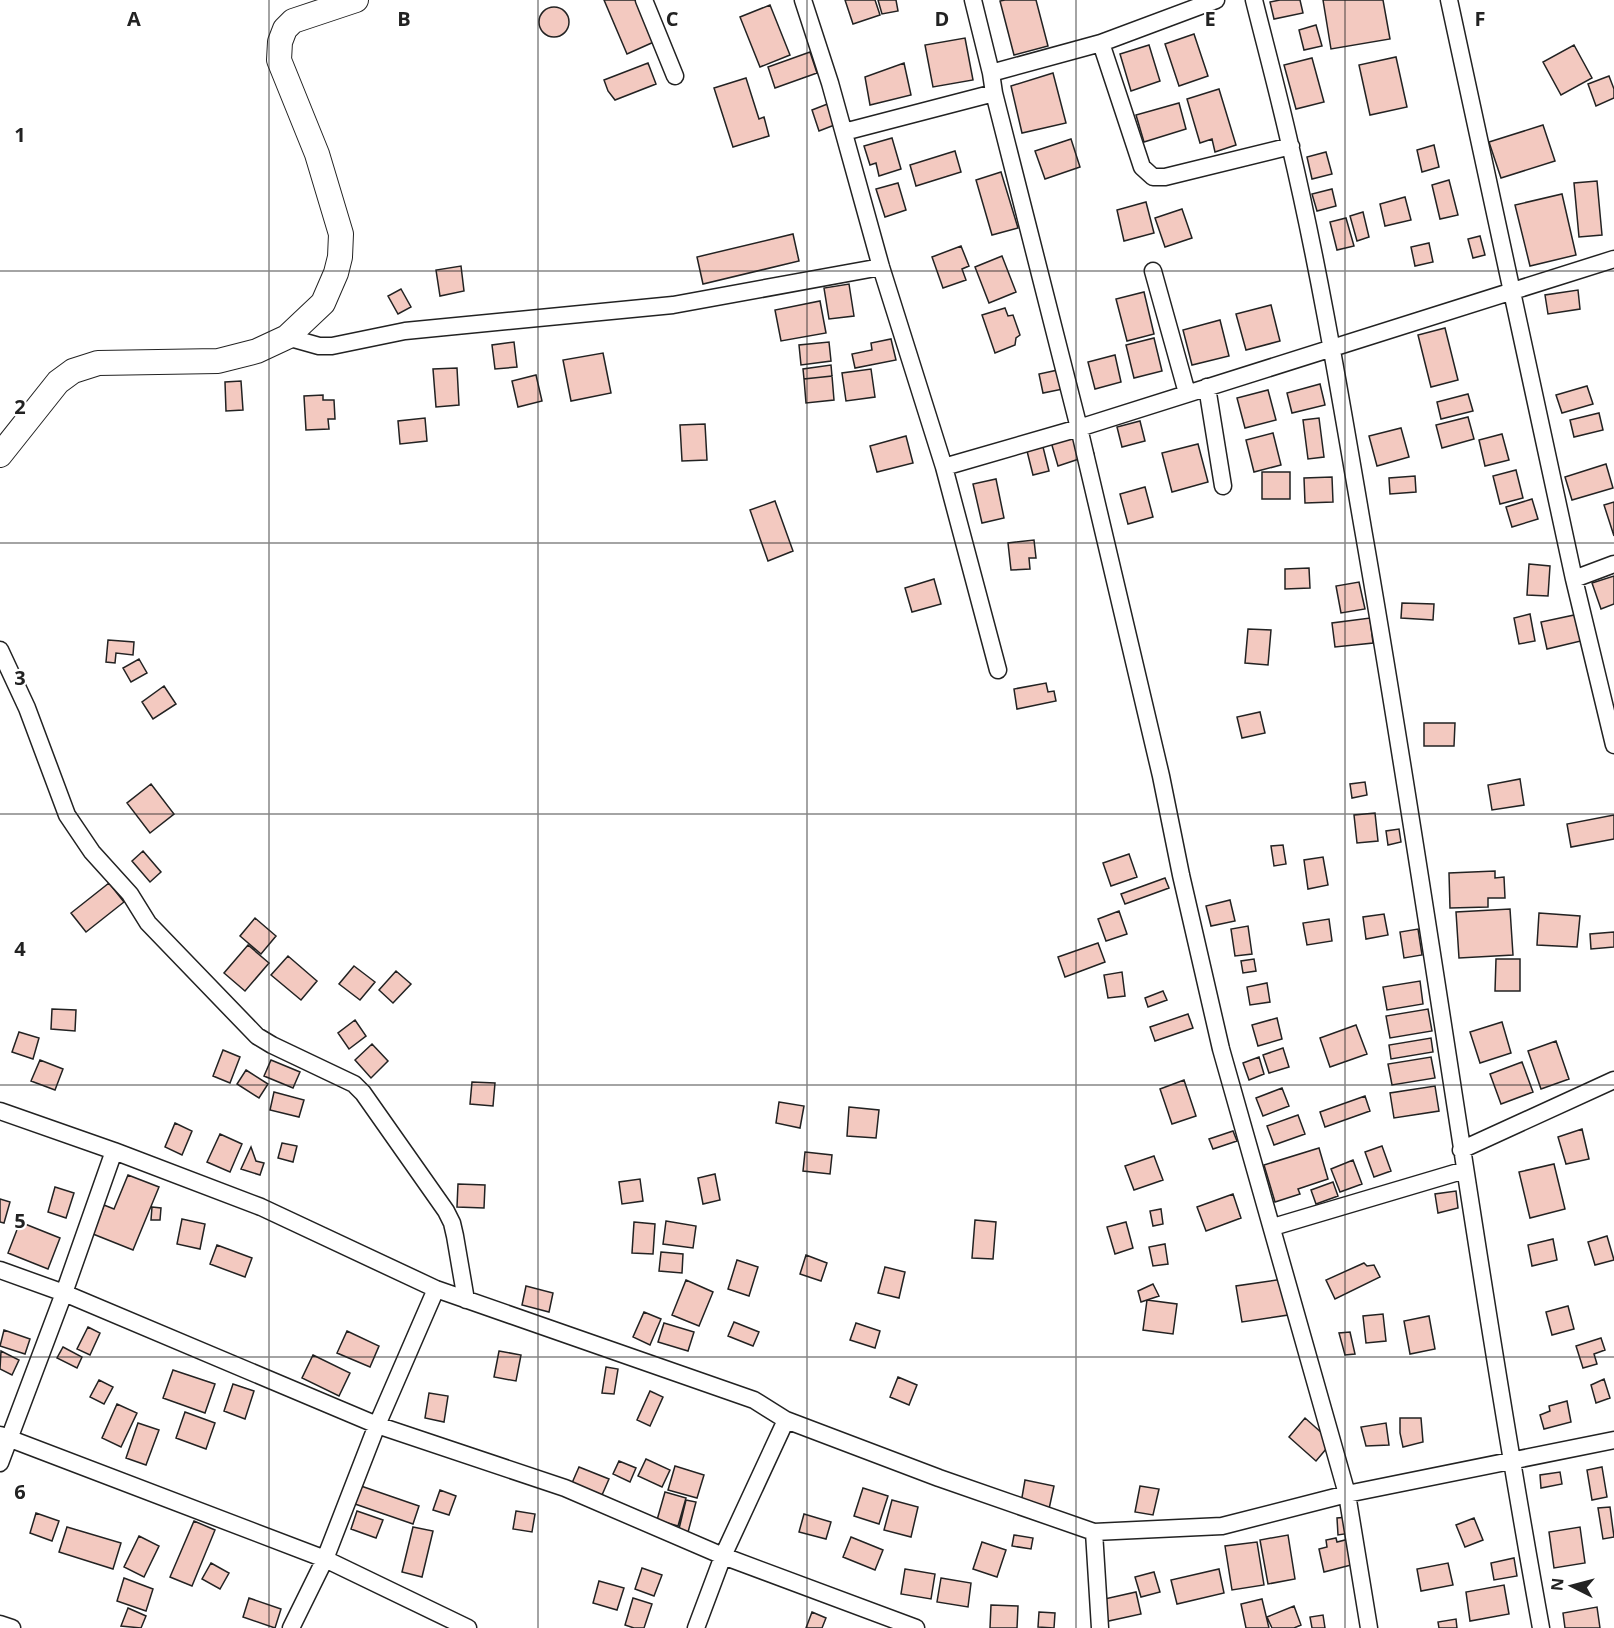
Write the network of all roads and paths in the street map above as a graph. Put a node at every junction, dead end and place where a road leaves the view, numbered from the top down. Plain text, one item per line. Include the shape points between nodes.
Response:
1 (356, 0) edge
2 (644, 0) edge
3 (803, 0) edge
4 (973, 0) edge
5 (1216, 0) edge
6 (1254, 0) edge
7 (1449, 0) edge
8 (1101, 43) junction
9 (991, 73) junction
10 (675, 76) dead end
11 (994, 93) junction
12 (844, 132) junction
13 (1291, 146) junction
14 (1614, 259) edge
15 (881, 267) junction
16 (1153, 271) dead end
17 (1512, 291) junction
18 (287, 337) junction
19 (1332, 348) junction
20 (1207, 387) junction
21 (1187, 393) junction
22 (1079, 428) junction
23 (0, 455) edge
24 (944, 467) junction
25 (1223, 486) dead end
26 (1614, 564) edge
27 (1574, 579) junction
28 (0, 650) edge
29 (998, 670) dead end
30 (1614, 745) edge
31 (1614, 1080) edge
32 (0, 1111) edge
33 (1461, 1150) junction
34 (114, 1151) junction
35 (1465, 1170) junction
36 (1273, 1227) junction
37 (0, 1270) edge
38 (436, 1289) junction
39 (64, 1293) junction
40 (466, 1300) junction
41 (786, 1420) junction
42 (377, 1425) junction
43 (5, 1437) edge
44 (1614, 1440) edge
45 (1510, 1460) junction
46 (0, 1463) edge
47 (1347, 1494) junction
48 (1094, 1532) junction
49 (723, 1556) junction
50 (325, 1559) junction
51 (0, 1624) edge
52 (12, 1628) edge
53 (291, 1628) edge
54 (468, 1628) edge
55 (696, 1628) edge
56 (916, 1628) edge
57 (1100, 1628) edge
58 (1369, 1628) edge
59 (1541, 1628) edge

1 - 18 street via 293,21 279,42 279,60 317,154 341,234 340,257 323,303
2 - 10 street
3 - 12 street
4 - 9 street
5 - 8 street
6 - 13 street
7 - 17 street
8 - 9 street
8 - 13 street via 1142,167 1153,177
9 - 11 street
11 - 12 street
11 - 22 street
12 - 15 street
13 - 19 street
14 - 17 street
15 - 18 street via 673,305 405,331 333,346
15 - 24 street
16 - 21 street
17 - 19 street
17 - 27 street
18 - 23 street via 257,351 218,361 98,363 73,370 58,382
19 - 20 street
19 - 33 street via 1394,702
20 - 21 street
20 - 25 street
21 - 22 street
22 - 24 street
22 - 36 street via 1218,1038
24 - 29 street
26 - 27 street
27 - 30 street
28 - 40 street via 27,708 67,815 92,852 130,894 148,923 246,1027 272,1046 354,1084 363,1093 452,1223
31 - 33 street
32 - 34 street
33 - 35 street
34 - 38 street via 261,1207
34 - 39 street
35 - 36 street
35 - 45 street
36 - 47 street
37 - 39 street
38 - 40 street
38 - 42 street
39 - 42 street
39 - 43 street
40 - 41 street via 754,1401
41 - 48 street
41 - 49 street
42 - 49 street via 566,1488
42 - 50 street
43 - 46 street
43 - 50 street
44 - 45 street
45 - 47 street
45 - 59 street
47 - 48 street via 1222,1526
47 - 58 street
48 - 57 street
49 - 55 street
49 - 56 street
50 - 53 street
50 - 54 street
51 - 52 street

